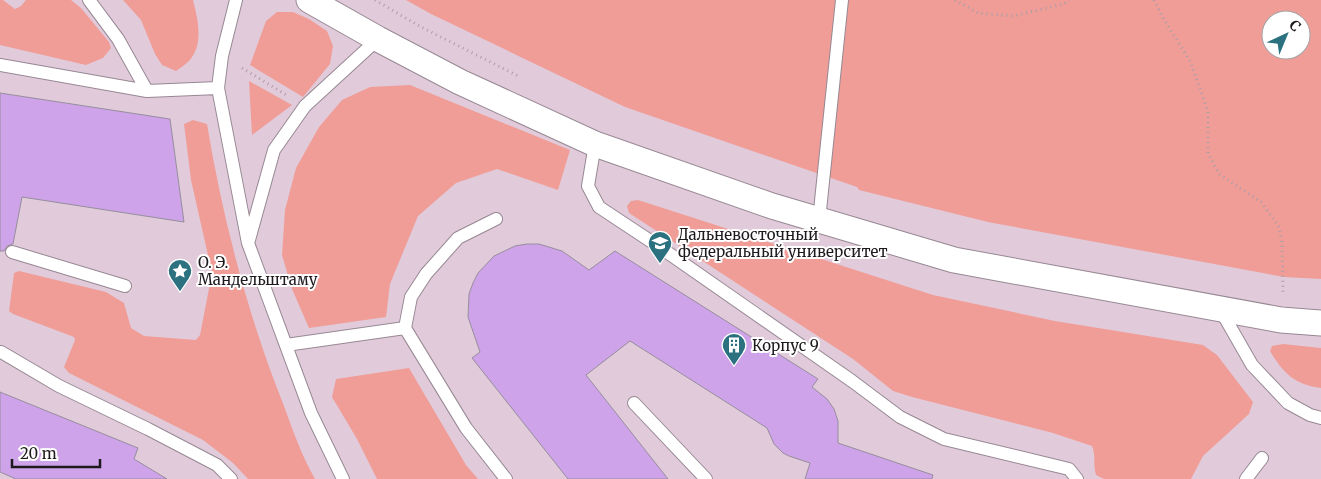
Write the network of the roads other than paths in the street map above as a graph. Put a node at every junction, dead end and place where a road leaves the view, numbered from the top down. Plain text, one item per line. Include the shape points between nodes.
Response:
1 (89, 0) edge
2 (236, 0) edge
3 (309, 0) edge
4 (842, 0) edge
5 (378, 39) junction
6 (0, 65) edge
7 (218, 88) junction
8 (147, 91) junction
9 (595, 144) junction
10 (496, 219) dead end
11 (819, 220) junction
12 (248, 243) junction
13 (12, 252) dead end
14 (125, 286) dead end
15 (1220, 309) junction
16 (1321, 323) edge
17 (405, 328) junction
18 (286, 345) junction
19 (1, 352) edge
20 (634, 403) dead end
21 (1321, 418) edge
22 (1262, 458) dead end
23 (231, 479) edge
24 (344, 479) edge
25 (506, 479) edge
26 (706, 479) edge
27 (1077, 479) edge
28 (1246, 479) edge

1 - 8 lane via 118,39
2 - 7 lane
3 - 5 street
4 - 11 lane
5 - 9 street via 460,82
5 - 12 lane via 305,106 274,150
6 - 8 lane
7 - 8 lane
7 - 12 lane
9 - 11 street
9 - 27 lane via 588,186 599,206 900,417 944,439 1069,469
10 - 17 lane via 458,238 426,274 411,297
11 - 15 street via 954,260
12 - 18 lane
13 - 14 lane
15 - 16 street via 1281,320
15 - 21 lane via 1252,364 1288,403
17 - 18 lane
17 - 25 lane via 466,428
18 - 24 lane via 310,413
19 - 23 lane via 59,386 217,465
20 - 26 lane
22 - 28 lane

